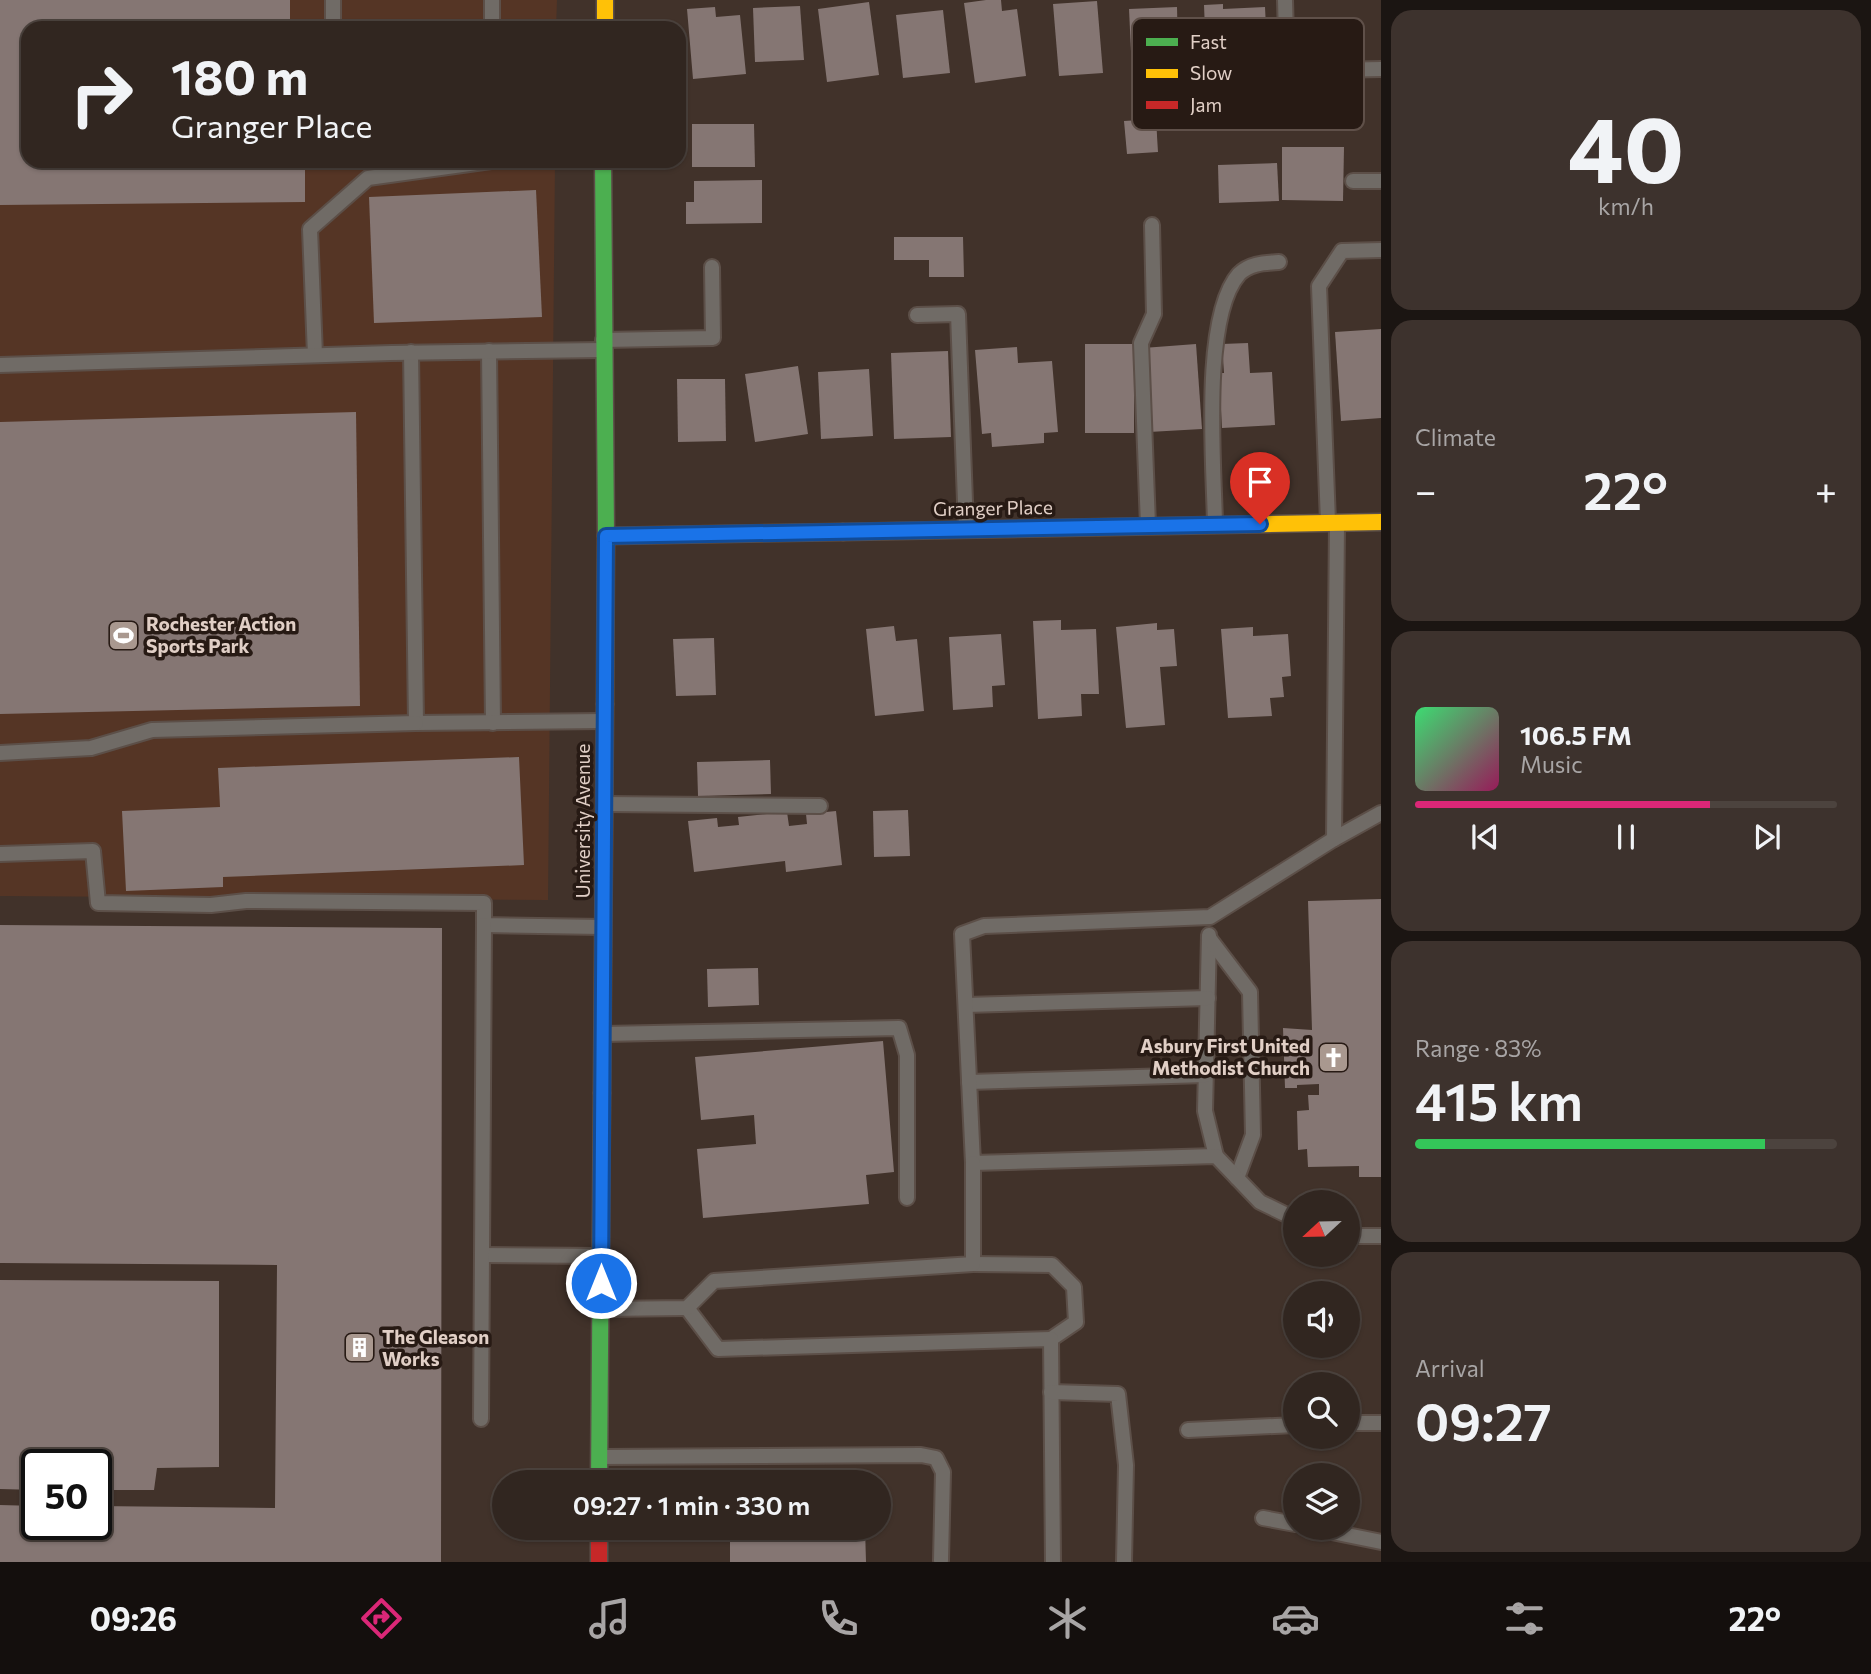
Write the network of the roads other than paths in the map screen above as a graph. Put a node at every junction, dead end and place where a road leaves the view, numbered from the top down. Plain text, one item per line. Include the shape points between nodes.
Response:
1 (333, 0) edge
2 (492, 0) edge
3 (605, 0) edge
4 (1286, 0) edge
5 (1286, 18) edge
6 (333, 21) edge
7 (492, 21) edge
8 (605, 21) edge
9 (440, 168) edge
10 (603, 168) edge
11 (1353, 181) dead end
12 (1381, 181) edge
13 (1152, 225) dead end
14 (1381, 250) edge
15 (1279, 262) dead end
16 (712, 267) dead end
17 (917, 315) dead end
18 (603, 345) junction
19 (489, 351) junction
20 (411, 352) junction
21 (315, 355) junction
22 (0, 365) edge
23 (1381, 522) edge
24 (1333, 523) junction
25 (1215, 525) junction
26 (1149, 526) junction
27 (966, 530) junction
28 (606, 536) junction
29 (605, 721) junction
30 (416, 723) junction
31 (493, 723) junction
32 (0, 752) edge
33 (604, 804) junction
34 (820, 806) dead end
35 (1381, 813) edge
36 (1334, 839) junction
37 (0, 853) edge
38 (1210, 917) junction
39 (484, 925) junction
40 (603, 927) junction
41 (1209, 938) junction
42 (1208, 998) junction
43 (966, 1005) junction
44 (602, 1034) junction
45 (1206, 1074) junction
46 (969, 1082) junction
47 (1216, 1156) junction
48 (973, 1163) junction
49 (1237, 1178) junction
50 (907, 1198) dead end
51 (1283, 1213) edge
52 (1360, 1236) edge
53 (1381, 1237) edge
54 (482, 1255) junction
55 (601, 1256) junction
56 (973, 1264) junction
57 (687, 1308) junction
58 (601, 1309) junction
59 (1051, 1339) junction
60 (1051, 1392) junction
61 (481, 1419) dead end
62 (1360, 1423) edge
63 (1381, 1423) edge
64 (1283, 1426) edge
65 (1188, 1430) dead end
66 (599, 1457) junction
67 (599, 1470) edge
68 (1263, 1518) dead end
69 (1283, 1522) edge
70 (1360, 1538) edge
71 (599, 1540) edge
72 (1381, 1542) edge
73 (941, 1560) dead end
74 (599, 1562) edge
75 (1053, 1562) edge
76 (1124, 1562) edge

1 - 6 lane
2 - 7 lane
3 - 8 main road
4 - 5 lane
9 - 21 lane via 368,178 310,229
10 - 18 main road, University Avenue
11 - 12 lane
13 - 26 lane via 1154,314 1140,343
14 - 24 lane via 1342,251 1318,286
15 - 25 lane via 1258,263 1241,272 1222,308 1212,375
16 - 18 lane via 713,338
17 - 27 lane via 958,314
18 - 19 lane
18 - 28 main road, University Avenue
19 - 20 lane
19 - 31 lane
20 - 21 lane
20 - 30 lane
21 - 22 lane
23 - 24 main road, Granger Place
24 - 25 main road, Granger Place
24 - 36 lane
25 - 26 main road, Granger Place
26 - 27 main road, Granger Place
27 - 28 main road, Granger Place
28 - 29 main road, University Avenue
29 - 31 lane
29 - 33 main road, University Avenue
30 - 31 lane
30 - 32 lane via 152,730 91,748
33 - 34 lane
33 - 40 main road, University Avenue
35 - 36 lane
36 - 38 lane
37 - 39 lane via 93,851 98,903 484,903
38 - 41 lane
38 - 43 lane via 984,926 962,934
39 - 40 lane
39 - 54 lane
40 - 44 main road, University Avenue
41 - 42 lane
41 - 49 lane via 1250,992 1252,1135
42 - 43 lane
42 - 45 lane
43 - 46 lane
44 - 50 lane via 899,1028 907,1055
44 - 55 main road, University Avenue
45 - 46 lane
45 - 47 lane via 1205,1111
46 - 48 lane
47 - 48 lane
47 - 49 lane
48 - 56 lane
49 - 51 lane via 1260,1202
52 - 53 lane
54 - 55 lane
54 - 61 lane
55 - 58 main road, University Avenue
56 - 57 lane via 714,1281
56 - 59 lane via 1052,1265 1074,1287 1076,1322
57 - 58 lane
57 - 59 lane via 718,1349
58 - 66 main road, University Avenue
59 - 60 lane
60 - 75 lane
60 - 76 lane via 1118,1394 1126,1465
62 - 63 lane
64 - 65 lane
66 - 67 main road, University Avenue
66 - 73 lane via 936,1458 943,1472
68 - 69 lane
70 - 72 lane
71 - 74 main road

